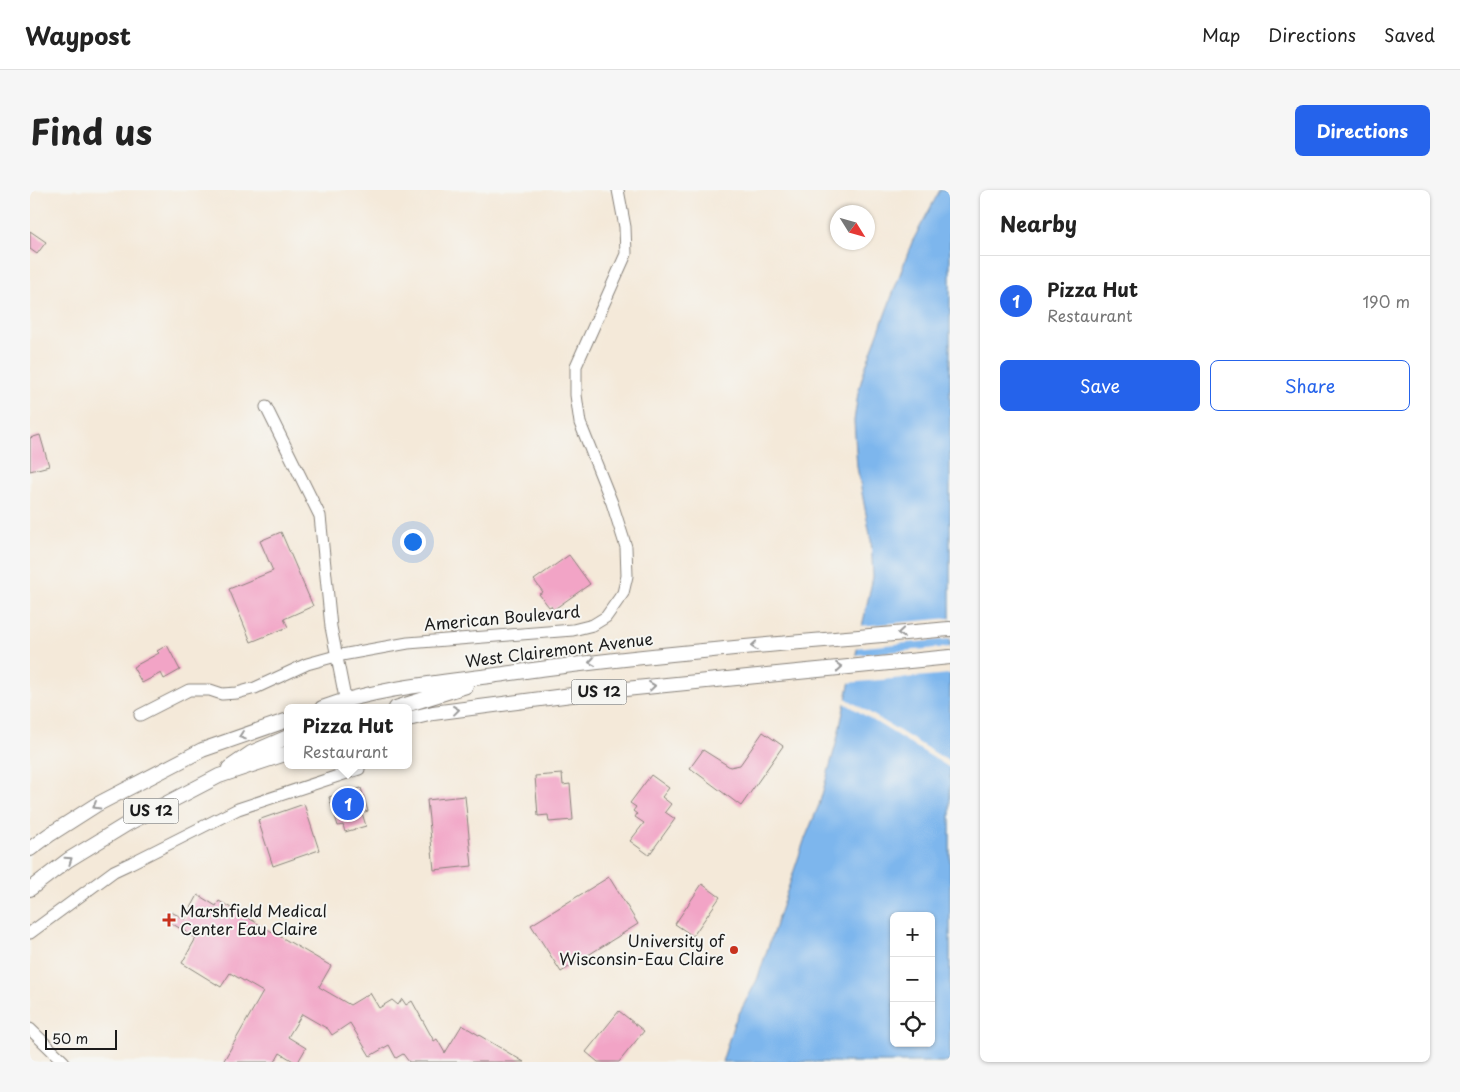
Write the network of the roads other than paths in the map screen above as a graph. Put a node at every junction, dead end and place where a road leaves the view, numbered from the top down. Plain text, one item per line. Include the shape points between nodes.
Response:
1 (618, 190) edge
2 (266, 407) dead end
3 (950, 629) edge
4 (336, 656) junction
5 (950, 657) edge
6 (500, 675) junction
7 (345, 704) edge
8 (349, 704) edge
9 (409, 704) edge
10 (140, 715) dead end
11 (412, 718) edge
12 (284, 721) edge
13 (284, 739) edge
14 (284, 754) edge
15 (359, 769) edge
16 (219, 776) junction
17 (30, 849) edge
18 (30, 889) edge
19 (30, 933) edge
20 (30, 1029) edge
21 (35, 1040) edge
22 (64, 1062) edge

1 - 4 street, American Boulevard via 626,254 576,366 576,395 580,423 626,547 627,576 619,601 606,617 574,630 408,643
2 - 4 street via 320,516
3 -> 6 main road, West Clairemont Avenue / US 12 via 606,660
4 - 7 street
4 - 10 street, American Boulevard via 237,692 222,694 210,690 189,690
11 -> 5 main road, US 12 via 595,692
6 - 8 main road, West Clairemont Avenue / US 12 via 437,683
6 - 9 main road
12 -> 17 main road, US 12 via 202,750 96,805
13 - 16 main road via 251,753
14 - 16 main road, US 12
15 - 19 street via 238,808 114,871
18 -> 16 main road, US 12 via 68,860 126,824
20 - 21 street
21 - 22 street

